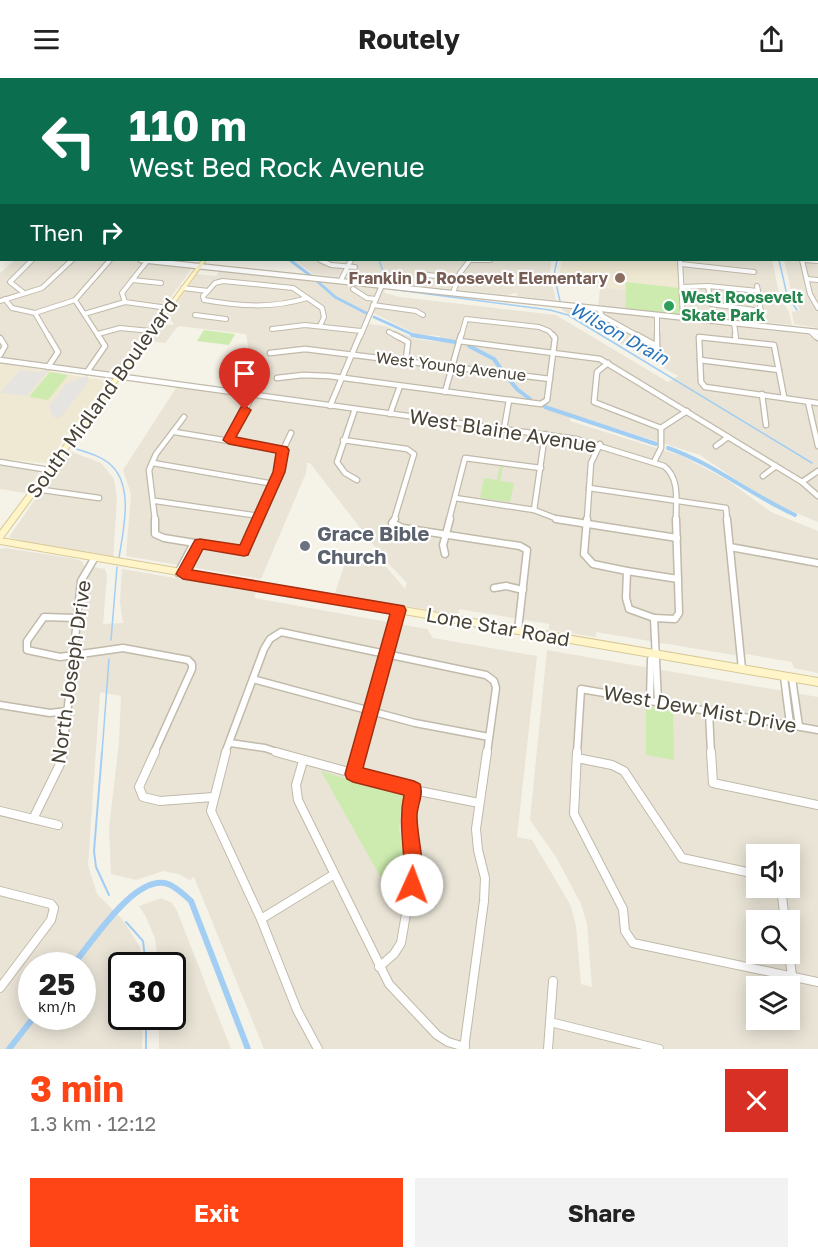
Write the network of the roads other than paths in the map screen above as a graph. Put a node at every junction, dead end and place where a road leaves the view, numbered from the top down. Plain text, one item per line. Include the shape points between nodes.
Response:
1 (31, 261) edge
2 (71, 261) edge
3 (109, 261) edge
4 (147, 261) edge
5 (175, 261) edge
6 (322, 261) edge
7 (351, 261) edge
8 (469, 261) edge
9 (803, 261) edge
10 (202, 262) edge
11 (681, 262) edge
12 (348, 267) junction
13 (355, 267) dead end
14 (754, 272) dead end
15 (419, 274) dead end
16 (458, 278) junction
17 (807, 279) junction
18 (132, 280) junction
19 (341, 280) junction
20 (818, 280) edge
21 (490, 282) dead end
22 (162, 283) dead end
23 (382, 285) junction
24 (708, 286) junction
25 (682, 287) junction
26 (183, 288) junction
27 (353, 289) dead end
28 (208, 291) junction
29 (758, 291) dead end
30 (24, 293) junction
31 (453, 293) junction
32 (308, 298) junction
33 (376, 299) junction
34 (2, 300) edge
35 (75, 300) junction
36 (816, 301) edge
37 (125, 302) junction
38 (216, 302) junction
39 (372, 305) junction
40 (168, 308) junction
41 (818, 308) edge
42 (599, 309) junction
43 (761, 311) dead end
44 (35, 313) junction
45 (84, 314) junction
46 (195, 315) dead end
47 (208, 315) junction
48 (423, 315) dead end
49 (657, 315) junction
50 (226, 318) dead end
51 (683, 318) junction
52 (466, 319) joint
53 (734, 323) junction
54 (320, 326) junction
55 (272, 329) dead end
56 (151, 331) junction
57 (549, 331) joint
58 (361, 332) junction
59 (389, 332) dead end
60 (811, 332) junction
61 (818, 332) edge
62 (98, 334) junction
63 (0, 338) edge
64 (818, 338) edge
65 (736, 340) junction
66 (459, 341) junction
67 (657, 346) junction
68 (270, 353) dead end
69 (352, 353) junction
70 (554, 353) junction
71 (0, 355) edge
72 (657, 356) dead end
73 (0, 360) edge
74 (406, 360) junction
75 (700, 360) junction
76 (608, 363) junction
77 (453, 366) junction
78 (48, 367) junction
79 (779, 370) junction
80 (87, 372) junction
81 (117, 376) junction
82 (277, 378) dead end
83 (550, 378) junction
84 (341, 379) junction
85 (400, 386) junction
86 (445, 392) junction
87 (762, 394) junction
88 (253, 395) junction
89 (784, 397) junction
90 (509, 400) junction
91 (808, 402) junction
92 (818, 403) edge
93 (330, 405) junction
94 (355, 409) junction
95 (687, 411) junction
96 (390, 414) junction
97 (184, 417) dead end
98 (766, 425) dead end
99 (661, 428) junction
100 (504, 429) junction
101 (175, 432) junction
102 (291, 433) dead end
103 (545, 434) junction
104 (728, 437) junction
105 (229, 440) junction
106 (343, 440) junction
107 (600, 444) junction
108 (716, 446) dead end
109 (818, 446) edge
110 (283, 450) junction
111 (0, 462) edge
112 (654, 462) junction
113 (153, 463) junction
114 (776, 466) junction
115 (541, 468) junction
116 (49, 470) junction
117 (818, 471) edge
118 (672, 472) joint
119 (764, 476) dead end
120 (357, 480) dead end
121 (802, 482) junction
122 (274, 484) junction
123 (589, 488) junction
124 (36, 489) junction
125 (818, 496) edge
126 (99, 498) dead end
127 (455, 498) junction
128 (676, 500) junction
129 (156, 501) junction
130 (534, 510) junction
131 (260, 516) junction
132 (586, 524) junction
133 (446, 534) junction
134 (0, 536) edge
135 (677, 538) junction
136 (0, 541) edge
137 (197, 543) junction
138 (730, 547) junction
139 (445, 554) dead end
140 (94, 559) junction
141 (818, 563) edge
142 (627, 571) junction
143 (180, 573) junction
144 (678, 579) junction
145 (494, 588) dead end
146 (523, 590) junction
147 (399, 610) junction
148 (76, 618) junction
149 (654, 618) junction
150 (518, 630) junction
151 (655, 654) junction
152 (385, 655) junction
153 (72, 656) junction
154 (192, 664) joint
155 (742, 669) junction
156 (788, 677) junction
157 (253, 679) junction
158 (818, 682) edge
159 (650, 700) junction
160 (658, 702) junction
161 (0, 705) edge
162 (67, 711) junction
163 (369, 711) junction
164 (709, 712) junction
165 (790, 724) junction
166 (799, 726) junction
167 (818, 730) edge
168 (489, 737) junction
169 (230, 743) junction
170 (577, 758) junction
171 (303, 761) junction
172 (353, 774) junction
173 (414, 790) junction
174 (139, 792) joint
175 (213, 796) junction
176 (479, 803) junction
177 (818, 805) edge
178 (0, 812) edge
179 (33, 819) junction
180 (58, 825) dead end
181 (746, 872) edge
182 (333, 875) junction
183 (0, 891) edge
184 (261, 919) junction
185 (790, 964) edge
186 (379, 967) junction
187 (792, 976) joint
188 (800, 978) edge
189 (553, 981) dead end
190 (818, 982) edge
191 (0, 988) edge
192 (550, 1022) junction
193 (465, 1048) edge
194 (318, 1049) edge
195 (548, 1049) edge
196 (659, 1049) edge

1 - 30 street via 10,282
2 - 30 street via 48,285
3 - 35 street
4 - 18 street
5 - 10 street
6 - 12 street
7 - 12 street
8 - 16 street
9 - 17 street
10 - 19 street
10 - 26 main road, South Midland Boulevard
11 - 14 street
11 - 25 street
12 - 13 street
12 - 19 street
15 - 16 street
16 - 21 street
16 - 31 street
17 - 20 street
17 - 36 street
18 - 22 street
18 - 37 street via 122,292
19 - 23 street
23 - 31 street
23 - 33 street
24 - 25 street
24 - 29 street
24 - 43 street via 711,304
25 - 51 street
26 - 28 street
26 - 40 main road, South Midland Boulevard
27 - 33 street
28 - 32 street via 223,281 293,288
28 - 38 street via 203,298
30 - 34 street
31 - 42 street
32 - 38 street via 279,307
32 - 54 street via 322,308
33 - 39 street
34 - 44 street via 12,308
35 - 44 street
35 - 45 street
36 - 41 street
37 - 40 street
37 - 45 street
38 - 47 street
39 - 48 street
39 - 58 street
40 - 56 main road, South Midland Boulevard
42 - 49 street
42 - 67 street via 602,316
44 - 78 street via 58,352
45 - 62 street
46 - 47 street
47 - 50 street
49 - 51 street
49 - 67 street
51 - 53 street
52 - 57 street
52 - 66 street
53 - 60 street
53 - 65 street
54 - 55 street
54 - 58 street
56 - 62 street via 120,328
56 - 81 main road, South Midland Boulevard
57 - 70 street via 555,338
58 - 69 street
59 - 74 street via 408,342
60 - 61 street
60 - 64 street
62 - 80 street via 105,346
63 - 71 street via 5,346
65 - 75 street via 699,337
65 - 79 street via 774,345
66 - 70 street
66 - 77 street
67 - 72 street
68 - 69 street, West Young Avenue via 305,349
69 - 74 street, West Young Avenue
69 - 84 street
70 - 76 street via 593,357
70 - 83 street
73 - 78 street
74 - 77 street, West Young Avenue
75 - 79 street
75 - 87 street via 703,385
76 - 95 street
76 - 99 street via 597,372 594,402
77 - 83 street, West Young Avenue
77 - 86 street
78 - 80 street
79 - 89 street
80 - 81 street
81 - 88 street
81 - 116 main road, South Midland Boulevard
82 - 84 street via 300,373
83 - 90 street via 547,400 541,404
84 - 85 street
84 - 93 street
85 - 86 street
85 - 96 street
86 - 90 street
87 - 89 street
87 - 98 street
88 - 93 street
88 - 105 street
89 - 91 street
90 - 100 street
91 - 92 street
91 - 109 street
93 - 94 street, West Blaine Avenue
94 - 96 street, West Blaine Avenue
94 - 106 street
95 - 99 street
95 - 104 street
96 - 100 street, West Blaine Avenue
97 - 101 street
99 - 112 street via 661,448
100 - 103 street, West Blaine Avenue
101 - 105 street
101 - 113 street
102 - 110 street
103 - 107 street, West Blaine Avenue
103 - 115 street
104 - 108 street
104 - 114 street
105 - 110 street
106 - 120 street via 337,462
106 - 133 street via 407,449 414,454 392,523
107 - 112 street, West Blaine Avenue
107 - 123 street via 591,463
110 - 122 street
111 - 116 street
112 - 118 street, West Blaine Avenue
113 - 122 street
113 - 129 street via 149,474
114 - 119 street
114 - 121 street
115 - 127 street via 465,458
115 - 130 street
116 - 124 main road, South Midland Boulevard
117 - 121 street
118 - 128 street
121 - 125 street
122 - 131 street
123 - 128 street
123 - 132 street
124 - 126 street
124 - 134 main road, South Midland Boulevard
127 - 130 street
127 - 133 street
128 - 135 street
128 - 138 street via 726,508
129 - 131 street
129 - 137 street via 155,534
130 - 132 street
131 - 137 street via 244,551
132 - 135 street
132 - 142 street via 584,554 588,561
133 - 139 street
133 - 146 street via 527,550
135 - 144 street
136 - 140 main road, Lone Star Road
137 - 143 street
138 - 141 street
138 - 155 street
140 - 143 main road, Lone Star Road
140 - 148 street, North Joseph Drive via 81,581
142 - 144 street
142 - 149 street via 626,604 630,611
143 - 147 main road, Lone Star Road
144 - 149 street via 679,613 675,619
145 - 146 street
146 - 150 street
147 - 150 main road, Lone Star Road
147 - 152 street
148 - 153 street, North Joseph Drive
148 - 153 street via 44,617 26,646 33,653
149 - 151 street
150 - 151 main road, Lone Star Road
151 - 155 main road, Lone Star Road
151 - 159 street via 651,659
151 - 160 street
152 - 157 street via 281,632 268,643
152 - 163 street
152 - 168 street via 486,675 494,681
153 - 154 street via 123,648
153 - 162 street, North Joseph Drive
154 - 174 street
155 - 156 main road, Lone Star Road
156 - 158 main road, Lone Star Road
156 - 165 street
156 - 166 street
157 - 163 street
157 - 169 street
159 - 160 street, West Dew Mist Drive
159 - 170 street, West Dew Mist Drive via 581,689
160 - 164 street, West Dew Mist Drive
161 - 162 street via 50,713
162 - 179 street, North Joseph Drive via 60,768
163 - 168 street
163 - 172 street
164 - 165 street, West Dew Mist Drive
164 - 177 street via 712,783
165 - 166 street, West Dew Mist Drive
166 - 167 street, West Dew Mist Drive
168 - 176 street
169 - 171 street via 265,748
169 - 175 street
170 - 181 street via 624,771 682,858
170 - 187 street via 574,814 623,909 625,931 633,943
171 - 172 street
171 - 182 street via 294,789
172 - 173 street
173 - 176 street
173 - 186 street via 408,815 414,867 401,943
174 - 175 street via 143,797 160,801
175 - 184 street via 211,811
176 - 193 street via 476,829 485,878
178 - 179 street
179 - 180 street
182 - 184 street
182 - 186 street
183 - 191 street via 54,908 51,920
184 - 194 street via 297,1010
185 - 187 street
186 - 193 street via 389,984 436,1035
188 - 190 street
189 - 192 street
192 - 195 street
192 - 196 street

